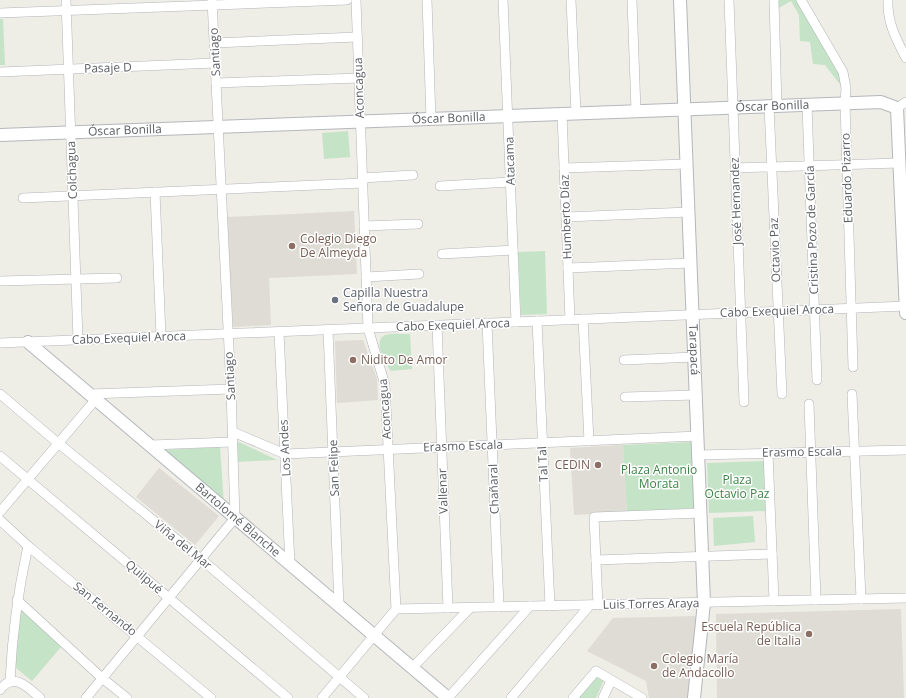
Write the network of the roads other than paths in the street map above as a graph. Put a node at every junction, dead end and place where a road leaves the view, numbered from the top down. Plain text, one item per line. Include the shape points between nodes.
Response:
1 (66, 0) edge
2 (347, 0) edge
3 (356, 0) edge
4 (427, 0) edge
5 (503, 0) edge
6 (571, 0) edge
7 (632, 0) edge
8 (680, 0) edge
9 (729, 0) edge
10 (774, 0) edge
11 (801, 0) edge
12 (888, 0) edge
13 (212, 2) edge
14 (66, 10) junction
15 (0, 13) edge
16 (357, 37) junction
17 (214, 44) junction
18 (906, 58) edge
19 (215, 63) junction
20 (68, 70) junction
21 (0, 72) edge
22 (359, 78) junction
23 (216, 83) junction
24 (845, 103) junction
25 (808, 105) junction
26 (902, 105) edge
27 (773, 106) junction
28 (733, 107) junction
29 (685, 109) junction
30 (636, 111) junction
31 (576, 113) junction
32 (562, 114) junction
33 (508, 116) junction
34 (431, 119) junction
35 (360, 122) junction
36 (218, 127) junction
37 (70, 133) junction
38 (0, 135) edge
39 (903, 160) edge
40 (687, 164) junction
41 (847, 164) junction
42 (810, 166) junction
43 (772, 167) junction
44 (564, 168) junction
45 (735, 168) junction
46 (413, 175) dead end
47 (363, 180) junction
48 (511, 182) junction
49 (440, 186) dead end
50 (221, 189) junction
51 (155, 192) junction
52 (73, 196) junction
53 (23, 198) dead end
54 (689, 212) junction
55 (566, 217) junction
56 (418, 224) dead end
57 (364, 226) junction
58 (513, 250) junction
59 (442, 254) dead end
60 (691, 263) junction
61 (568, 268) junction
62 (419, 274) dead end
63 (366, 277) junction
64 (117, 278) dead end
65 (76, 279) junction
66 (0, 281) edge
67 (906, 306) edge
68 (852, 308) junction
69 (814, 310) junction
70 (778, 311) junction
71 (740, 313) junction
72 (906, 313) edge
73 (693, 315) junction
74 (584, 319) junction
75 (570, 320) junction
76 (537, 321) junction
77 (516, 322) junction
78 (487, 323) junction
79 (437, 325) junction
80 (368, 328) junction
81 (328, 330) junction
82 (279, 332) junction
83 (228, 334) junction
84 (161, 336) junction
85 (78, 340) junction
86 (28, 342) junction
87 (0, 343) edge
88 (695, 357) junction
89 (624, 360) dead end
90 (854, 368) dead end
91 (817, 380) dead end
92 (231, 389) junction
93 (0, 394) edge
94 (782, 394) dead end
95 (852, 394) dead end
96 (696, 395) junction
97 (93, 397) junction
98 (624, 397) dead end
99 (744, 402) dead end
100 (809, 404) dead end
101 (232, 432) junction
102 (698, 436) junction
103 (590, 441) junction
104 (232, 442) junction
105 (58, 443) junction
106 (542, 443) junction
107 (151, 445) junction
108 (492, 445) junction
109 (442, 447) junction
110 (388, 449) junction
111 (906, 450) edge
112 (854, 451) junction
113 (333, 452) junction
114 (811, 452) junction
115 (768, 453) junction
116 (285, 454) junction
117 (698, 455) junction
118 (0, 456) edge
119 (27, 480) junction
120 (0, 512) edge
121 (701, 513) junction
122 (235, 518) junction
123 (0, 520) edge
124 (28, 546) junction
125 (772, 554) junction
126 (703, 556) junction
127 (201, 559) junction
128 (596, 560) junction
129 (290, 564) junction
130 (169, 598) junction
131 (906, 598) edge
132 (861, 599) junction
133 (17, 600) junction
134 (816, 600) junction
135 (774, 601) junction
136 (704, 603) junction
137 (594, 605) junction
138 (339, 606) junction
139 (530, 606) junction
140 (550, 606) junction
141 (499, 607) junction
142 (448, 608) junction
143 (470, 608) junction
144 (396, 609) junction
145 (374, 635) junction
146 (137, 636) junction
147 (412, 668) junction
148 (339, 677) junction
149 (102, 678) junction
150 (611, 681) junction
151 (10, 682) junction
152 (0, 690) edge
153 (40, 698) edge
154 (86, 698) edge
155 (127, 698) edge
156 (211, 698) edge
157 (288, 698) edge
158 (322, 698) edge
159 (364, 698) edge
160 (448, 698) edge
161 (511, 698) edge
162 (573, 698) edge
163 (603, 698) edge
164 (642, 698) edge
165 (694, 698) edge

1 - 14 street, Colchagua
2 - 13 street
3 - 16 street, Aconcagua
4 - 34 street
5 - 33 street, Atacama
6 - 31 street
7 - 30 street
8 - 29 street, Tarapacá
9 - 28 street, José Hernandez
10 - 27 street, Octavio Paz
11 - 24 street, Eduardo Pizarro via 843,72
12 - 18 street via 888,15 894,37
13 - 14 street
13 - 17 street, Santiago
14 - 15 street
14 - 20 street, Colchagua
16 - 17 street
16 - 22 street, Aconcagua
17 - 19 street, Santiago
19 - 20 street, Pasaje D
19 - 23 street, Santiago
20 - 21 street, Pasaje D
20 - 37 street, Colchagua
22 - 23 street
22 - 35 street, Aconcagua
23 - 36 street, Santiago
24 - 25 street, Óscar Bonilla
24 - 26 street, Óscar Bonilla via 881,102
24 - 41 street, Eduardo Pizarro
25 - 27 street, Óscar Bonilla
25 - 42 street, Cristina Pozo de García
26 - 39 street via 899,144
27 - 28 street, Óscar Bonilla
27 - 43 street, Octavio Paz
28 - 29 street, Óscar Bonilla
28 - 45 street, José Hernandez
29 - 30 street, Óscar Bonilla
29 - 40 street, Tarapacá
30 - 31 street, Óscar Bonilla
31 - 32 street, Óscar Bonilla
32 - 33 street, Óscar Bonilla
32 - 44 street, Humberto Díaz
33 - 34 street, Óscar Bonilla
33 - 48 street, Atacama
34 - 35 street, Óscar Bonilla
35 - 36 street, Óscar Bonilla
35 - 47 street, Aconcagua
36 - 37 street, Óscar Bonilla
36 - 50 street, Santiago
37 - 38 street, Óscar Bonilla
37 - 52 street, Colchagua
39 - 41 street
39 - 67 street
40 - 44 street
40 - 54 street, Tarapacá
41 - 42 street
41 - 68 street, Eduardo Pizarro
42 - 43 street
42 - 69 street, Cristina Pozo de García
43 - 45 street
43 - 70 street, Octavio Paz
44 - 55 street, Humberto Díaz
45 - 71 street, José Hernandez
46 - 47 street
47 - 50 street
47 - 57 street, Aconcagua
48 - 49 street
48 - 58 street, Atacama
50 - 51 street
50 - 83 street, Santiago
51 - 52 street
51 - 84 street
52 - 53 street
52 - 65 street, Colchagua
54 - 55 street
54 - 60 street, Tarapacá
55 - 61 street, Humberto Díaz
56 - 57 street
57 - 63 street, Aconcagua
58 - 59 street
58 - 77 street, Atacama
60 - 61 street
60 - 73 street, Tarapacá
61 - 75 street, Humberto Díaz
62 - 63 street
63 - 80 street, Aconcagua
64 - 65 street
65 - 66 street
65 - 85 street, Colchagua
67 - 68 street, Cabo Exequiel Aroca
67 - 72 street
68 - 69 street, Cabo Exequiel Aroca
68 - 90 street, Eduardo Pizarro
69 - 70 street, Cabo Exequiel Aroca
69 - 91 street, Cristina Pozo de García
70 - 71 street, Cabo Exequiel Aroca
70 - 94 street, Octavio Paz
71 - 73 street, Cabo Exequiel Aroca
71 - 99 street, José Hernandez
73 - 74 street, Cabo Exequiel Aroca
73 - 88 street, Tarapacá
74 - 75 street, Cabo Exequiel Aroca
74 - 103 street
75 - 76 street, Cabo Exequiel Aroca
76 - 77 street, Cabo Exequiel Aroca
76 - 106 street, Tal Tal
77 - 78 street, Cabo Exequiel Aroca
78 - 79 street, Cabo Exequiel Aroca
78 - 108 street, Chañaral
79 - 80 street, Cabo Exequiel Aroca
79 - 109 street, Vallenar
80 - 81 street, Cabo Exequiel Aroca
80 - 110 street, Aconcagua via 385,385
81 - 82 street, Cabo Exequiel Aroca
81 - 113 street, San Felipe
82 - 83 street, Cabo Exequiel Aroca
82 - 116 street, Los Andes
83 - 84 street, Cabo Exequiel Aroca
83 - 92 street, Santiago
84 - 85 street, Cabo Exequiel Aroca
85 - 86 street, Cabo Exequiel Aroca
86 - 87 street, Cabo Exequiel Aroca
86 - 97 street, Bartolomé Blanche
88 - 89 street
88 - 96 street, Tarapacá
92 - 97 street
92 - 101 street, Santiago
93 - 105 street, Viña del Mar
95 - 112 street
96 - 98 street
96 - 102 street, Tarapacá
97 - 105 street
97 - 107 street, Bartolomé Blanche
100 - 114 street
101 - 104 street, Santiago
101 - 116 street, Erasmo Escala
102 - 103 street, Erasmo Escala
102 - 117 street, Tarapacá
103 - 106 street, Erasmo Escala
104 - 107 street
104 - 122 street, Santiago
105 - 119 street
105 - 127 street, Viña del Mar
106 - 108 street, Erasmo Escala
106 - 140 street, Tal Tal
107 - 122 street, Bartolomé Blanche
108 - 109 street, Erasmo Escala
108 - 141 street, Chañaral
109 - 110 street, Erasmo Escala
109 - 142 street, Vallenar
110 - 113 street, Erasmo Escala
110 - 144 street, Aconcagua
111 - 112 street, Erasmo Escala
112 - 114 street, Erasmo Escala
112 - 132 street
113 - 116 street, Erasmo Escala
113 - 138 street, San Felipe
114 - 115 street, Erasmo Escala
114 - 134 street
115 - 117 street, Erasmo Escala
115 - 125 street
116 - 129 street, Los Andes
117 - 121 street, Tarapacá
118 - 119 street, Quilpué
119 - 120 street
119 - 130 street, Quilpué
121 - 126 street, Tarapacá
121 - 128 street via 594,517
122 - 127 street
122 - 129 street, Bartolomé Blanche
123 - 124 street, San Fernando
124 - 133 street
124 - 146 street, San Fernando
125 - 126 street
125 - 135 street
126 - 128 street
126 - 136 street, Tarapacá
127 - 130 street
127 - 148 street, Viña del Mar
128 - 137 street
129 - 138 street, Bartolomé Blanche
130 - 146 street
130 - 157 street, Quilpué
131 - 132 street, Luis Torres Araya
132 - 134 street, Luis Torres Araya
133 - 149 street
133 - 151 street
134 - 135 street, Luis Torres Araya
135 - 136 street, Luis Torres Araya
136 - 137 street, Luis Torres Araya
136 - 165 street, Tarapacá
137 - 140 street, Luis Torres Araya
137 - 161 street
138 - 145 street, Bartolomé Blanche
139 - 140 street, Luis Torres Araya
139 - 141 street, Luis Torres Araya
139 - 160 street
141 - 143 street, Luis Torres Araya
142 - 143 street, Luis Torres Araya
142 - 144 street, Luis Torres Araya
143 - 147 street
144 - 145 street
145 - 147 street, Bartolomé Blanche
145 - 148 street
146 - 149 street
146 - 156 street, San Fernando
147 - 160 street, Bartolomé Blanche
148 - 158 street
148 - 159 street, Viña del Mar
149 - 154 street
149 - 155 street
150 - 162 street via 596,671
150 - 163 street
150 - 164 street
151 - 152 street
151 - 153 street via 23,684

